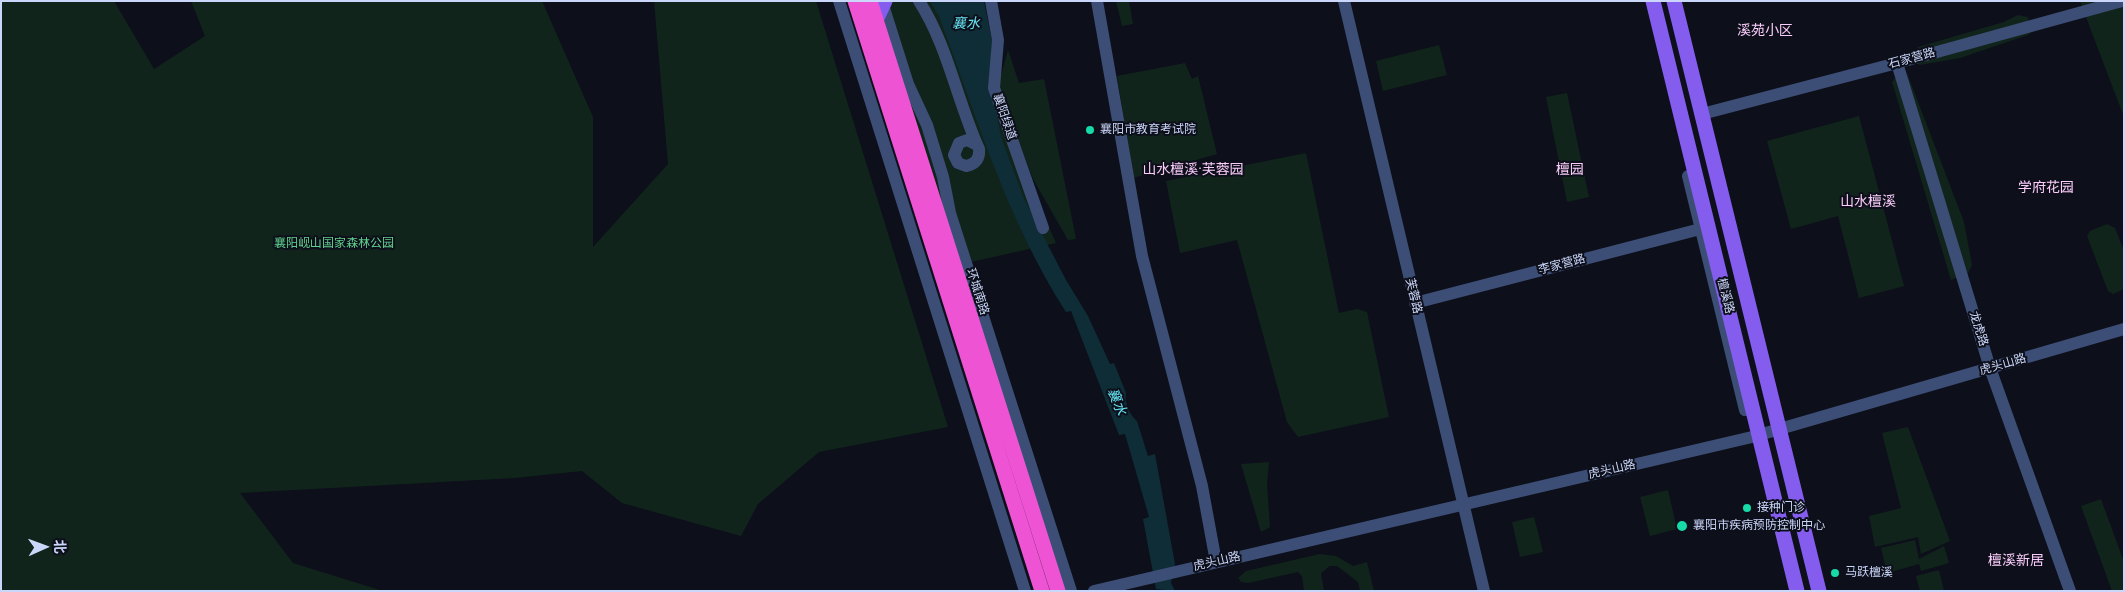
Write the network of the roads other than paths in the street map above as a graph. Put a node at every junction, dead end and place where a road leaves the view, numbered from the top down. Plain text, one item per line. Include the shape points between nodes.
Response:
1 (839, 1) edge
2 (855, 1) edge
3 (919, 1) edge
4 (991, 1) edge
5 (1097, 1) edge
6 (1344, 1) edge
7 (1647, 1) edge
8 (1653, 1) edge
9 (1674, 1) edge
10 (1682, 1) edge
11 (2123, 1) edge
12 (879, 2) edge
13 (1897, 63) junction
14 (1705, 113) junction
15 (977, 150) dead end
16 (1043, 228) dead end
17 (1704, 228) junction
18 (1415, 303) junction
19 (2124, 329) edge
20 (1990, 368) junction
21 (1782, 429) junction
22 (1756, 436) junction
23 (1463, 506) junction
24 (1216, 562) junction
25 (1025, 591) edge
26 (1042, 591) edge
27 (1058, 591) edge
28 (1071, 591) edge
29 (1094, 591) edge
30 (1484, 591) edge
31 (1789, 591) edge
32 (1797, 591) edge
33 (1819, 591) edge
34 (1825, 591) edge
35 (2070, 591) edge

1 - 25 street
2 - 26 highway
3 - 15 street via 944,51
4 - 16 street, 襄阳绿道 via 998,40 994,88
5 - 24 street via 1142,256 1202,486
6 - 18 street, 芙蓉路
7 - 17 street
8 - 17 main road, 檀溪路
9 - 14 main road, 檀溪路
10 - 14 street
11 - 13 street, 石家营路
12 - 27 highway, 环城南路 via 876,20
12 - 28 street via 908,84 927,125 950,213
13 - 14 street, 石家营路
13 - 20 street, 龙虎路
14 - 21 main road, 檀溪路
17 - 18 street, 李家营路
17 - 22 main road, 檀溪路
18 - 23 street, 芙蓉路
19 - 20 street, 虎头山路
20 - 21 street, 虎头山路
20 - 35 street, 龙虎路
21 - 22 street, 虎头山路
21 - 33 main road, 檀溪路
21 - 34 street
22 - 23 street, 虎头山路
22 - 31 street
22 - 32 main road, 檀溪路
23 - 24 street, 虎头山路
23 - 30 street, 芙蓉路
24 - 29 street, 虎头山路

